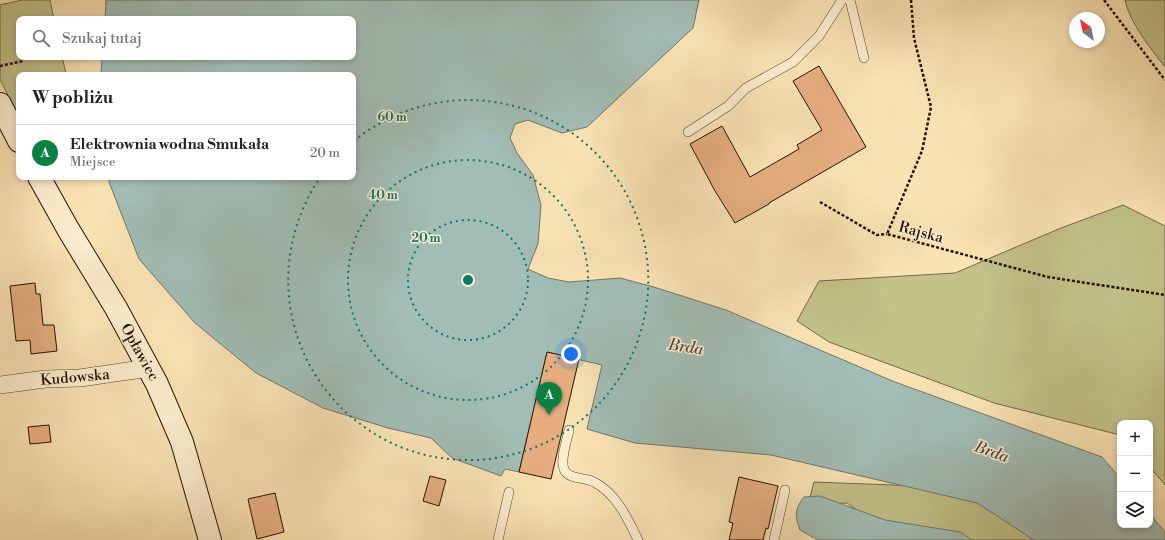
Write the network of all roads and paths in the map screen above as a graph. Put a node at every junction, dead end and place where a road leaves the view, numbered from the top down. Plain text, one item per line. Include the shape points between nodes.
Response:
1 (842, 0) edge
2 (850, 0) edge
3 (911, 0) edge
4 (1104, 0) edge
5 (864, 58) dead end
6 (23, 61) dead end
7 (0, 66) edge
8 (1165, 80) edge
9 (0, 104) edge
10 (688, 132) dead end
11 (16, 135) edge
12 (41, 180) edge
13 (820, 202) dead end
14 (887, 234) junction
15 (1165, 295) edge
16 (149, 368) junction
17 (0, 385) edge
18 (569, 430) dead end
19 (785, 490) dead end
20 (509, 492) dead end
21 (210, 540) edge
22 (498, 540) edge
23 (638, 540) edge
24 (774, 540) edge

1 - 10 lane via 819,36 793,62 746,88 728,106
2 - 5 lane
3 - 14 path, Rajska via 914,38 931,107 922,151
4 - 8 path
6 - 7 path
9 - 11 street
12 - 16 street, Opławiec
13 - 14 path via 877,235
14 - 15 path, Rajska via 1048,277
16 - 17 street, Kudowska via 80,378 45,379
16 - 21 street, Opławiec via 182,442
18 - 23 lane via 562,464 564,471 569,475 594,482 609,494 628,517
19 - 24 lane
20 - 22 lane

